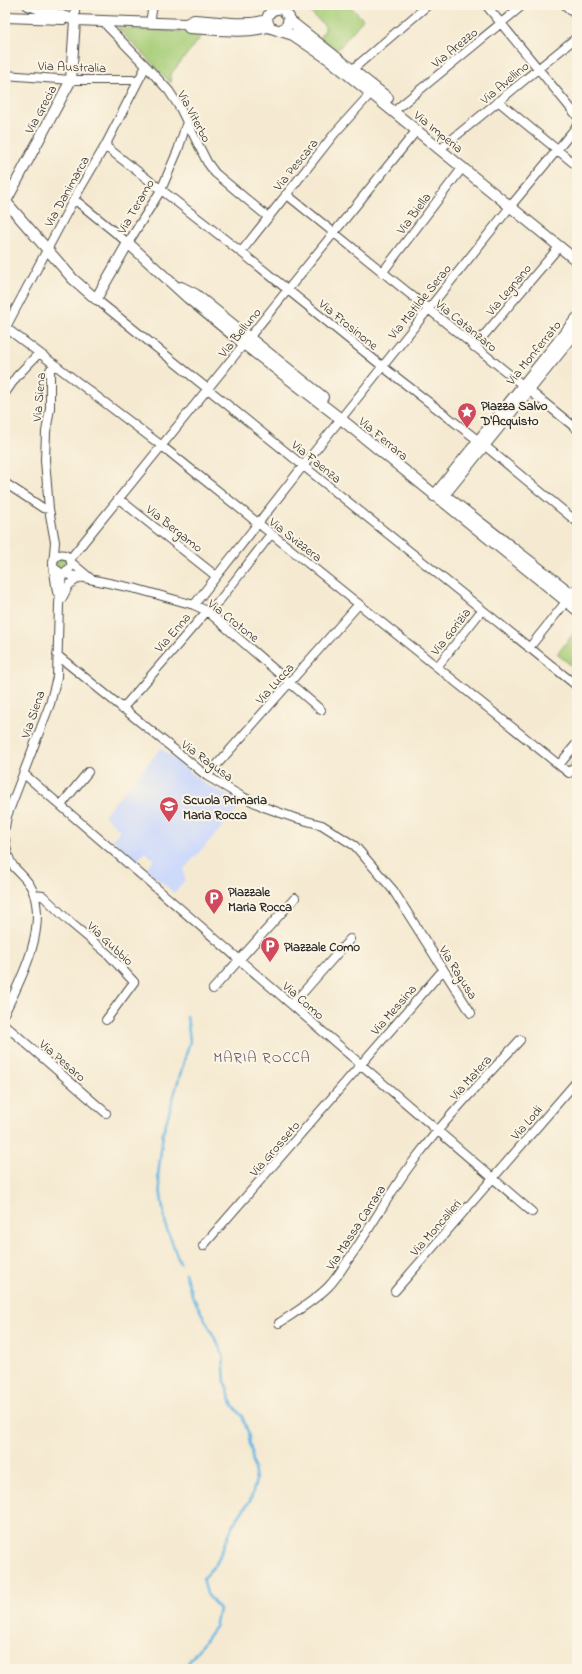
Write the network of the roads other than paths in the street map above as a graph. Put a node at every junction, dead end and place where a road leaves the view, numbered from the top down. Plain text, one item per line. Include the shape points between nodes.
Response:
1 (28, 5) edge
2 (75, 5) edge
3 (152, 5) edge
4 (428, 5) edge
5 (486, 5) edge
6 (523, 5) edge
7 (565, 5) edge
8 (282, 10) edge
9 (39, 14) junction
10 (577, 16) edge
11 (5, 18) edge
12 (75, 20) junction
13 (107, 22) junction
14 (150, 23) junction
15 (268, 23) junction
16 (500, 24) junction
17 (279, 30) junction
18 (577, 37) edge
19 (146, 66) junction
20 (353, 70) junction
21 (538, 70) junction
22 (5, 74) edge
23 (71, 80) junction
24 (137, 82) junction
25 (371, 93) junction
26 (499, 102) junction
27 (399, 107) junction
28 (577, 116) edge
29 (187, 122) junction
30 (577, 126) edge
31 (417, 130) junction
32 (446, 145) junction
33 (105, 146) junction
34 (557, 150) junction
35 (577, 166) edge
36 (463, 167) junction
37 (161, 190) junction
38 (286, 194) junction
39 (74, 199) junction
40 (5, 202) edge
41 (512, 204) junction
42 (268, 217) junction
43 (333, 233) junction
44 (128, 243) junction
45 (559, 247) junction
46 (47, 250) junction
47 (241, 252) junction
48 (577, 252) edge
49 (577, 261) edge
50 (382, 273) junction
51 (288, 290) junction
52 (96, 299) junction
53 (428, 310) junction
54 (577, 318) edge
55 (5, 327) edge
56 (575, 338) edge
57 (247, 342) junction
58 (474, 347) junction
59 (39, 353) junction
60 (55, 364) junction
61 (382, 366) junction
62 (526, 388) junction
63 (208, 390) junction
64 (5, 393) edge
65 (343, 416) junction
66 (577, 429) edge
67 (481, 443) junction
68 (162, 446) junction
69 (302, 466) junction
70 (5, 483) edge
71 (439, 495) junction
72 (119, 500) junction
73 (49, 509) junction
74 (577, 522) edge
75 (257, 523) junction
76 (52, 527) junction
77 (270, 534) junction
78 (68, 558) junction
79 (54, 565) junction
80 (64, 573) junction
81 (80, 576) junction
82 (216, 576) junction
83 (90, 578) junction
84 (573, 595) edge
85 (59, 604) junction
86 (359, 604) junction
87 (194, 605) junction
88 (482, 610) junction
89 (577, 610) edge
90 (207, 611) junction
91 (529, 648) junction
92 (57, 655) junction
93 (437, 667) junction
94 (290, 683) junction
95 (577, 686) edge
96 (122, 709) junction
97 (321, 710) dead end
98 (577, 743) edge
99 (577, 764) edge
100 (559, 765) junction
101 (88, 772) dead end
102 (24, 774) junction
103 (207, 776) junction
104 (61, 805) junction
105 (5, 827) edge
106 (5, 839) edge
107 (34, 895) junction
108 (295, 898) dead end
109 (350, 939) dead end
110 (240, 960) junction
111 (443, 970) junction
112 (213, 989) dead end
113 (292, 1005) junction
114 (5, 1012) edge
115 (471, 1013) dead end
116 (106, 1020) dead end
117 (5, 1026) edge
118 (520, 1040) dead end
119 (361, 1065) junction
120 (577, 1081) edge
121 (106, 1112) dead end
122 (438, 1131) junction
123 (493, 1178) junction
124 (532, 1212) dead end
125 (203, 1246) dead end
126 (395, 1291) dead end
127 (279, 1323) dead end

1 - 9 street
2 - 12 street
3 - 14 street
4 - 20 street
5 - 16 street
6 - 16 street, Via Arezzo
7 - 10 street
8 - 15 street via 270,12
8 - 17 street via 285,28
8 - 20 street, Via Imperia
9 - 11 street
9 - 12 street
12 - 13 street
12 - 23 street, Via Grecia
13 - 14 street
13 - 19 street, Via Viterbo via 107,26
14 - 15 street via 186,24 194,20
15 - 17 street, Via Imperia via 273,29
16 - 21 street
16 - 27 street, Via Arezzo
17 - 25 street, Via Imperia via 302,40
18 - 21 street, Via Avellino
19 - 24 street, Via Danimarca
19 - 29 street, Via Viterbo via 169,91
20 - 27 street, Via Imperia
21 - 26 street, Via Avellino
21 - 28 street
22 - 23 street, Via Australia
23 - 24 street, Via Australia
23 - 40 street, Via Grecia
24 - 33 street, Via Danimarca
25 - 31 street, Via Imperia
25 - 38 street, Via Pescara
26 - 32 street, Via Avellino
26 - 34 street
27 - 32 street, Via Imperia
29 - 37 street, Via Teramo
29 - 42 street, Via Viterbo via 206,162 215,173
30 - 34 street, Via Matilde Serao
31 - 36 street, Via Imperia
31 - 43 street, Via Belluno
32 - 41 street, Via Imperia
33 - 37 street, Via Frosinone
33 - 39 street, Via Danimarca
34 - 35 street
34 - 41 street, Via Matilde Serao
36 - 41 street, Via Imperia
36 - 50 street, Via Biella
37 - 44 street, Via Teramo
37 - 47 street, Via Frosinone
38 - 42 street, Via Pescara
38 - 43 street, Via Catanzaro
39 - 44 street, Via Ferrara
39 - 46 street, Via Danimarca
40 - 46 street, Via Faenza
41 - 45 street, Via Imperia
41 - 48 street, Via Imperia
41 - 53 street, Via Matilde Serao
42 - 47 street, Via Pescara
43 - 50 street, Via Catanzaro
43 - 51 street, Via Belluno
44 - 52 street, Via Teramo
44 - 57 street, Via Ferrara via 175,285 195,294
45 - 49 street, Via Imperia
45 - 58 street, Via Legnano
46 - 52 street, Via Faenza via 73,279
46 - 55 street, Via Danimarca
47 - 51 street, Via Frosinone
50 - 53 street, Via Catanzaro
51 - 57 street, Via Belluno
51 - 61 street, Via Frosinone
52 - 63 street, Via Faenza
53 - 58 street, Via Catanzaro
53 - 61 street, Via Matilde Serao
54 - 62 street, Via Monferrato
55 - 59 street, Via Svizzera
56 - 62 street, Via Monferrato
57 - 63 street, Via Belluno
57 - 65 street, Via Ferrara
58 - 62 street, Via Catanzaro
59 - 60 street, Via Svizzera
59 - 64 street
60 - 68 street, Via Svizzera
60 - 73 street, Via Siena via 50,370 50,408 46,432 45,460
61 - 65 street, Via Matilde Serao
61 - 67 street, Via Frosinone
62 - 66 street, Via Catanzaro
62 - 67 street, Via Monferrato
63 - 68 street, Via Belluno
63 - 69 street, Via Faenza
65 - 69 street, Via Matilde Serao
65 - 71 street, Via Ferrara
67 - 71 street, Via Monferrato
67 - 74 street, Via Frosinone
68 - 72 street, Via Belluno
68 - 75 street, Via Svizzera
69 - 75 street, Via Matilde Serao
69 - 88 street, Via Faenza
70 - 73 street via 43,508
71 - 84 street, Via Ferrara
72 - 78 street, Via Belluno via 79,549
72 - 82 street, Via Bergamo
73 - 76 street, Via Siena
75 - 77 street, Via Svizzera
75 - 82 street, Via Enna
76 - 78 street, Via Siena
76 - 79 street, Via Siena via 55,542
77 - 86 street, Via Svizzera
77 - 90 street, Via Enna via 220,600
78 - 79 street via 56,557
78 - 80 street via 70,568
78 - 83 street, Via Crotone
79 - 80 street via 58,572
79 - 85 street, Via Siena
80 - 81 street, Via Crotone
80 - 85 street, Via Siena
81 - 83 street, Via Crotone
81 - 85 street via 68,585
82 - 87 street, Via Enna
83 - 87 street, Via Crotone
84 - 89 street, Via Ferrara
84 - 91 street
85 - 92 street, Via Siena
86 - 93 street, Via Svizzera
86 - 94 street, Via Lucca
87 - 90 street, Via Crotone
88 - 91 street, Via Faenza
88 - 93 street, Via Gorizia
90 - 94 street, Via Crotone
90 - 96 street, Via Enna
91 - 95 street, Via Faenza
92 - 96 street, Via Ragusa
92 - 102 street, Via Siena via 56,677 50,704
93 - 100 street, Via Svizzera
94 - 97 street, Via Crotone
94 - 103 street, Via Lucca
96 - 103 street, Via Ragusa
98 - 100 street
99 - 100 street, Via Svizzera via 569,773
101 - 104 street
102 - 104 street, Via Como
102 - 105 street, Via Siena
103 - 111 street, Via Ragusa via 221,786 264,807 292,818 322,825 355,846 393,890
104 - 110 street, Via Como
106 - 107 street via 13,866 28,882
107 - 114 street via 36,934 27,963
107 - 116 street, Via Gubbio via 43,896 108,954 134,982
108 - 110 street
109 - 113 street
110 - 112 street
110 - 113 street, Via Como
111 - 115 street, Via Ragusa
111 - 119 street, Via Messina
113 - 119 street, Via Como
117 - 121 street, Via Pesaro
118 - 122 street, Via Matera
119 - 122 street, Via Como
119 - 125 street, Via Grosseto
120 - 123 street, Via Lodi
122 - 123 street, Via Como
122 - 127 street, Via Massa Carrara via 396,1185 339,1275 305,1306
123 - 124 street, Via Como
123 - 126 street, Via Moncalieri

